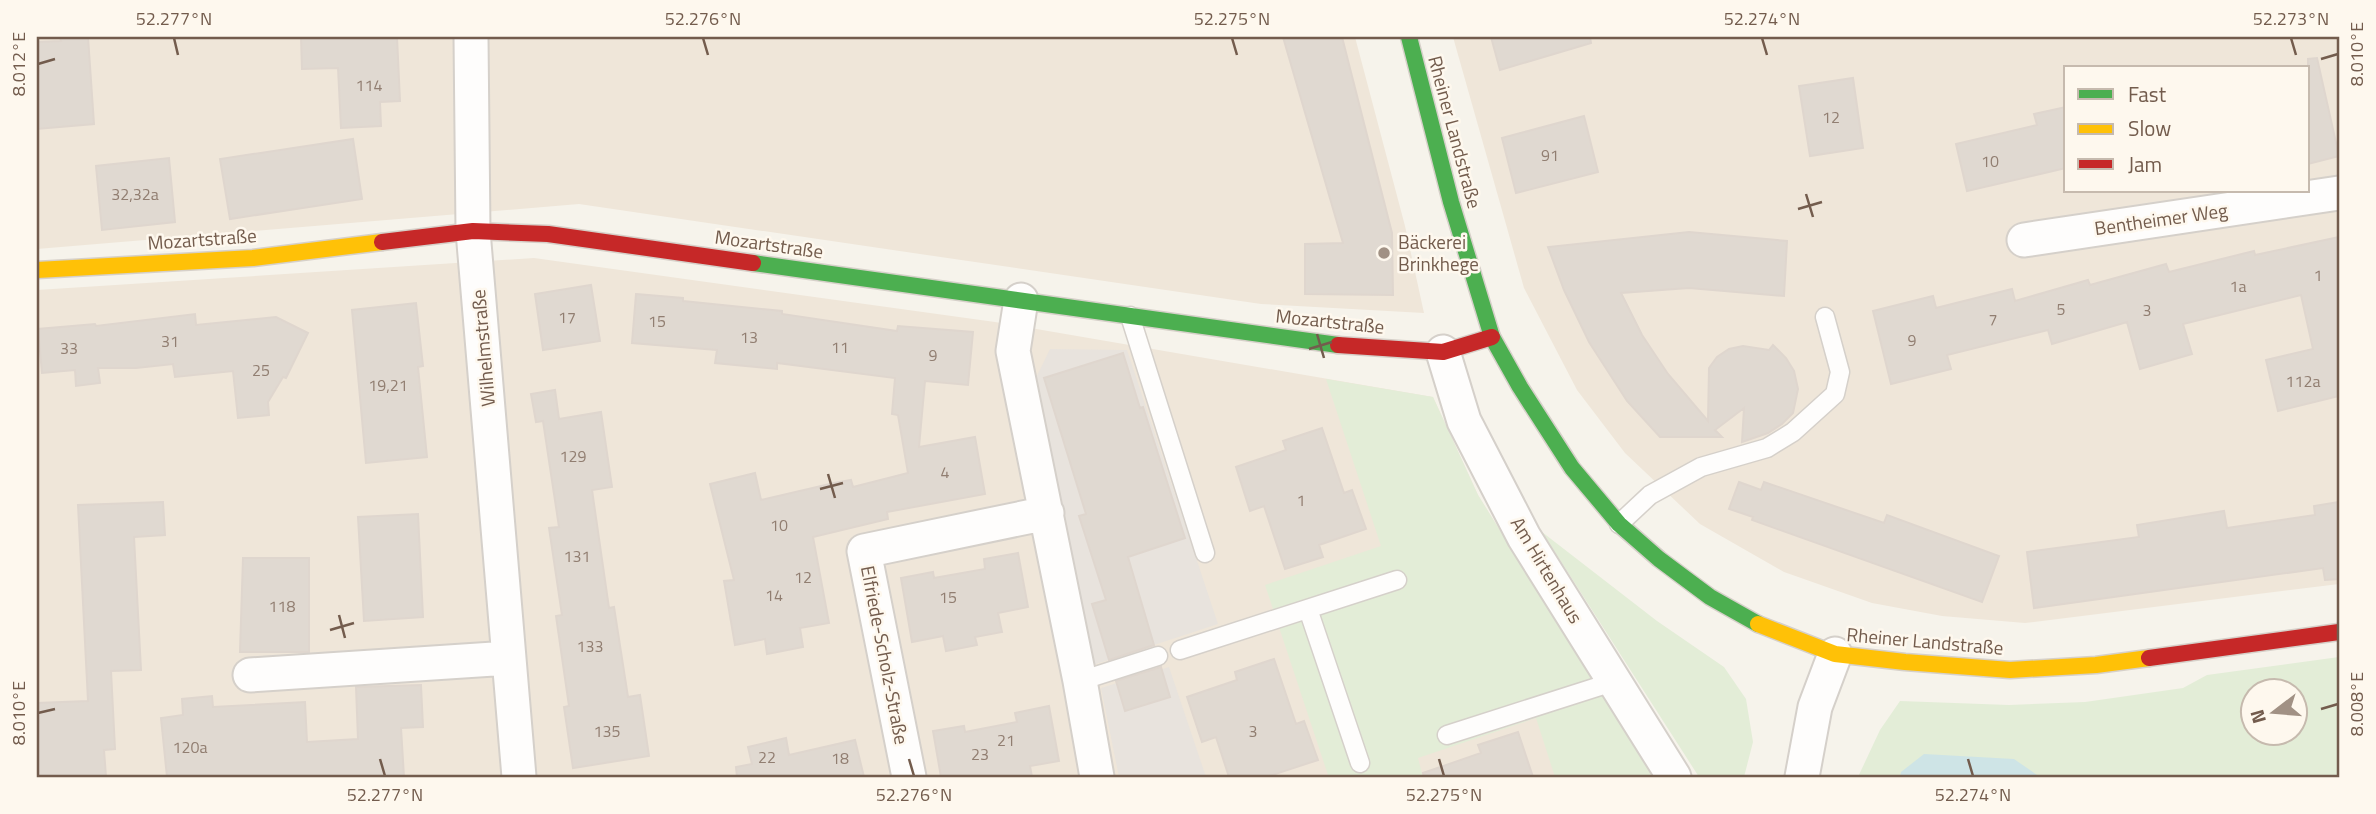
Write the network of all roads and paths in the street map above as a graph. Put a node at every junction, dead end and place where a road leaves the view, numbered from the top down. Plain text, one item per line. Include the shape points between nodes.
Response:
1 (471, 37) edge
2 (1409, 37) edge
3 (2339, 193) edge
4 (473, 231) junction
5 (2024, 240) dead end
6 (37, 270) edge
7 (1021, 300) junction
8 (1130, 316) junction
9 (1825, 317) dead end
10 (1492, 337) junction
11 (1443, 352) junction
12 (1047, 513) junction
13 (1619, 524) junction
14 (1205, 553) dead end
15 (1397, 580) dead end
16 (1308, 608) junction
17 (2339, 632) edge
18 (1180, 650) dead end
19 (1835, 654) junction
20 (1158, 656) dead end
21 (509, 659) junction
22 (250, 675) dead end
23 (1080, 681) junction
24 (1616, 681) junction
25 (1447, 734) dead end
26 (1360, 763) dead end
27 (519, 777) edge
28 (909, 777) edge
29 (1097, 777) edge
30 (1674, 777) edge
31 (1802, 777) edge

1 - 4 street, Wilhelmstraße
2 - 10 street, Rheiner Landstraße via 1451,202
3 - 5 street, Bentheimer Weg
4 - 6 street, Mozartstraße via 253,258
4 - 7 street, Mozartstraße via 548,234
4 - 21 street, Wilhelmstraße
7 - 8 street, Mozartstraße
7 - 12 street via 1013,351
8 - 11 street, Mozartstraße via 1340,345
8 - 14 lane
9 - 13 lane via 1840,372 1835,394 1793,432 1767,448 1701,467 1650,495
10 - 11 street, Mozartstraße
10 - 13 street, Rheiner Landstraße via 1572,468
11 - 24 street, Am Hirtenhaus via 1464,421 1524,537
12 - 23 street
12 - 28 street, Elfriede-Scholz-Straße via 864,551
13 - 19 street, Rheiner Landstraße via 1710,597 1762,627
15 - 16 lane
16 - 18 lane
16 - 26 lane
17 - 19 street, Rheiner Landstraße via 2096,665 2010,670
19 - 31 street via 1815,707
20 - 23 lane
21 - 22 street
21 - 27 street, Wilhelmstraße
23 - 29 street
24 - 25 lane
24 - 30 street, Am Hirtenhaus

